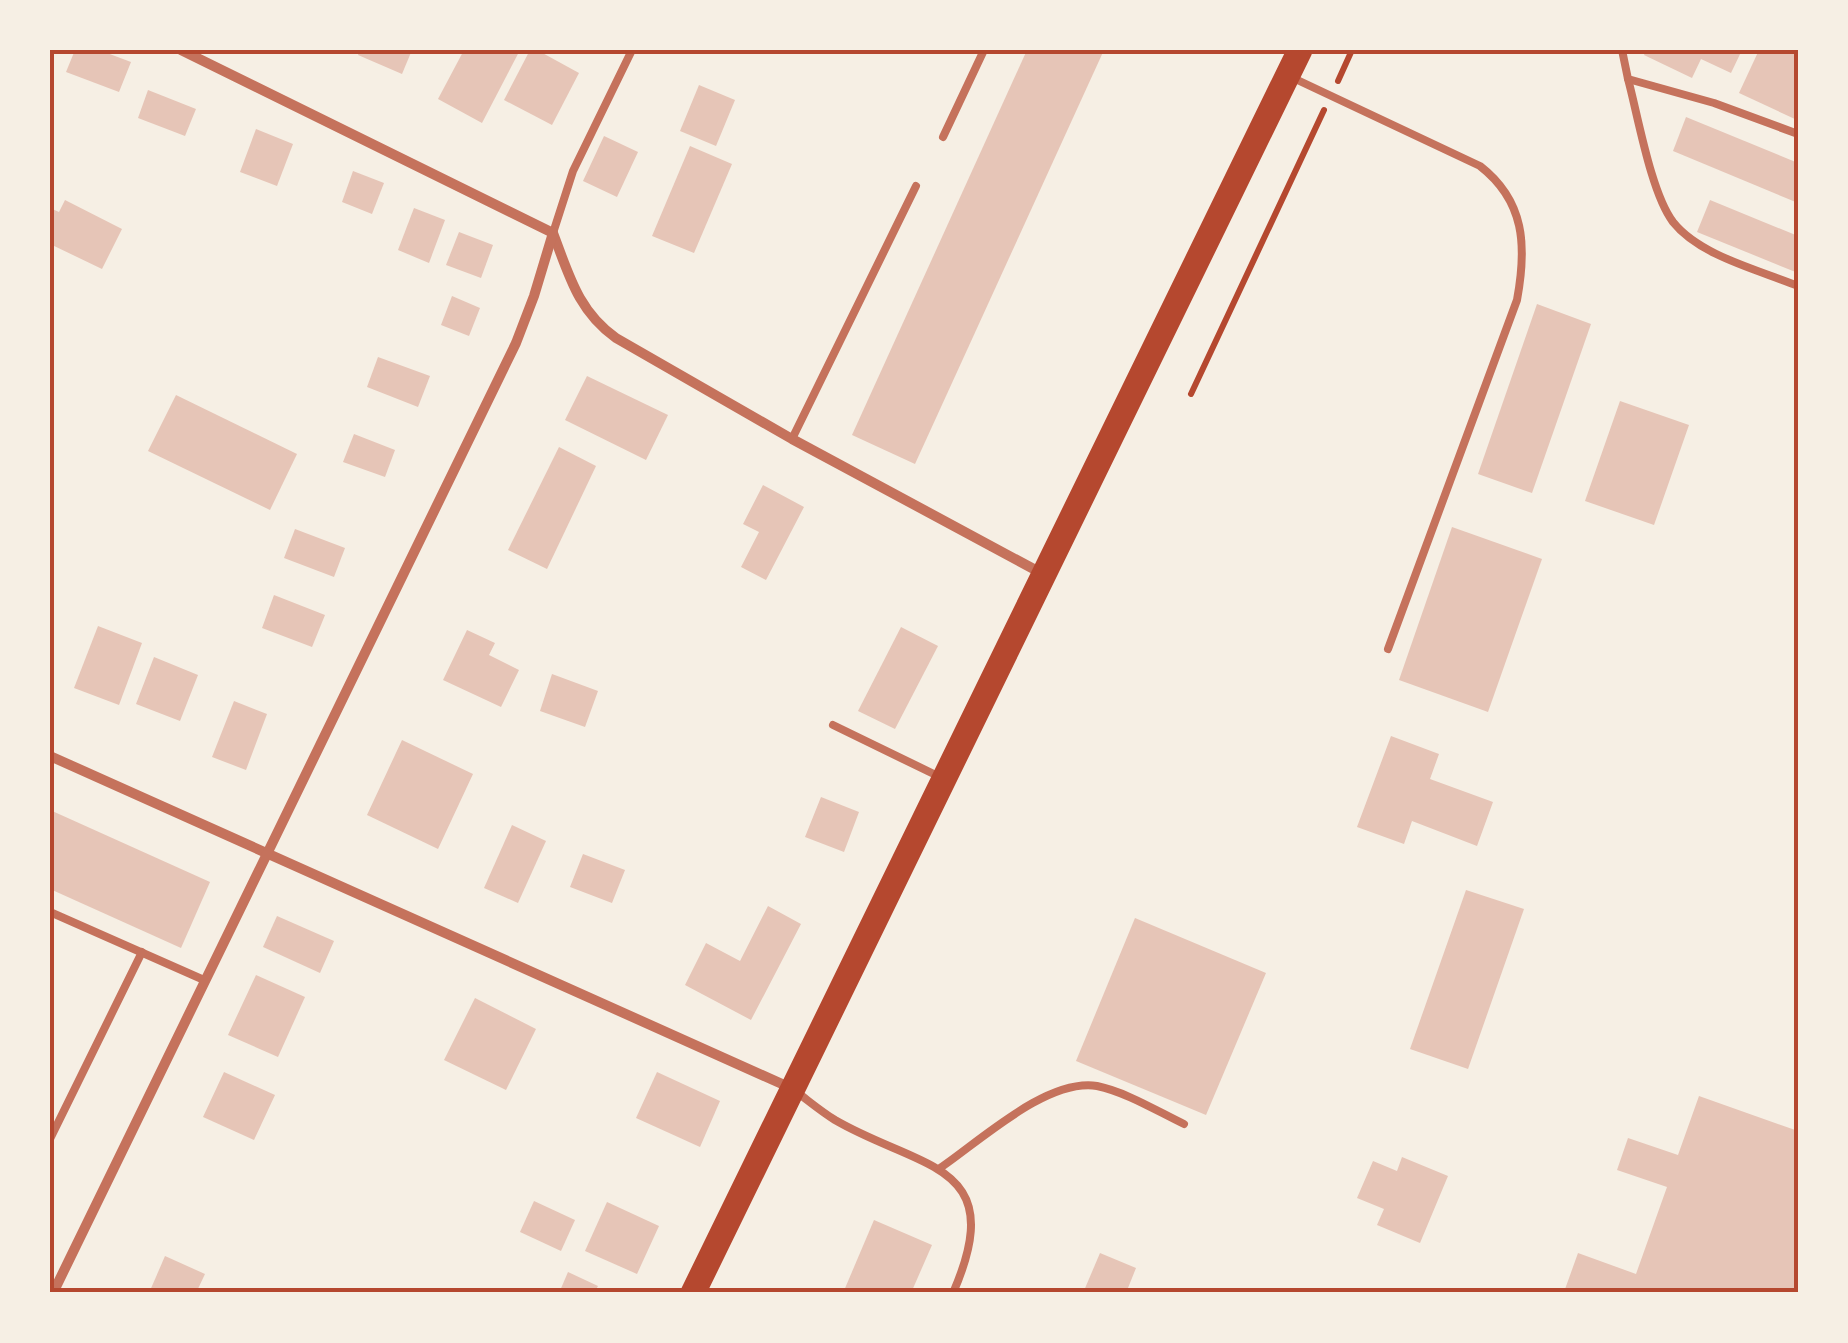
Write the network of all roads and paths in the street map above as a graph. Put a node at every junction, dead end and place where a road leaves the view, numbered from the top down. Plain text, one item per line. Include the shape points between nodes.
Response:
1 (182, 50) edge
2 (632, 50) edge
3 (984, 50) edge
4 (1300, 50) edge
5 (1352, 50) edge
6 (1622, 50) edge
7 (1287, 75) junction
8 (1628, 79) junction
9 (1331, 96) junction
10 (1798, 134) edge
11 (942, 137) dead end
12 (916, 186) dead end
13 (553, 233) junction
14 (1798, 286) edge
15 (1190, 394) dead end
16 (792, 439) junction
17 (1043, 574) junction
18 (1388, 649) dead end
19 (834, 725) dead end
20 (50, 756) edge
21 (946, 780) junction
22 (266, 852) junction
23 (50, 912) edge
24 (142, 952) junction
25 (204, 980) junction
26 (792, 1088) junction
27 (1184, 1124) dead end
28 (50, 1140) edge
29 (940, 1168) junction
30 (53, 1293) edge
31 (693, 1293) edge
32 (953, 1293) edge

1 - 13 street
2 - 13 lane via 573,170
3 - 11 lane
4 - 7 main road
5 - 9 path
6 - 8 lane
7 - 9 lane
7 - 17 main road
8 - 10 lane
8 - 14 lane via 1673,222 1711,250
9 - 15 path
9 - 18 lane via 1496,178 1520,219 1524,249 1518,300
12 - 16 lane
13 - 16 street via 596,324
13 - 22 street via 516,343
16 - 17 street
17 - 21 main road
19 - 21 lane
20 - 22 street
21 - 26 main road
22 - 25 street
22 - 26 street
23 - 24 lane
24 - 25 lane
24 - 28 lane
25 - 30 street
26 - 29 lane via 835,1120
26 - 31 main road
27 - 29 lane via 1108,1090 1068,1087 1040,1098
29 - 32 lane via 964,1195 972,1232

